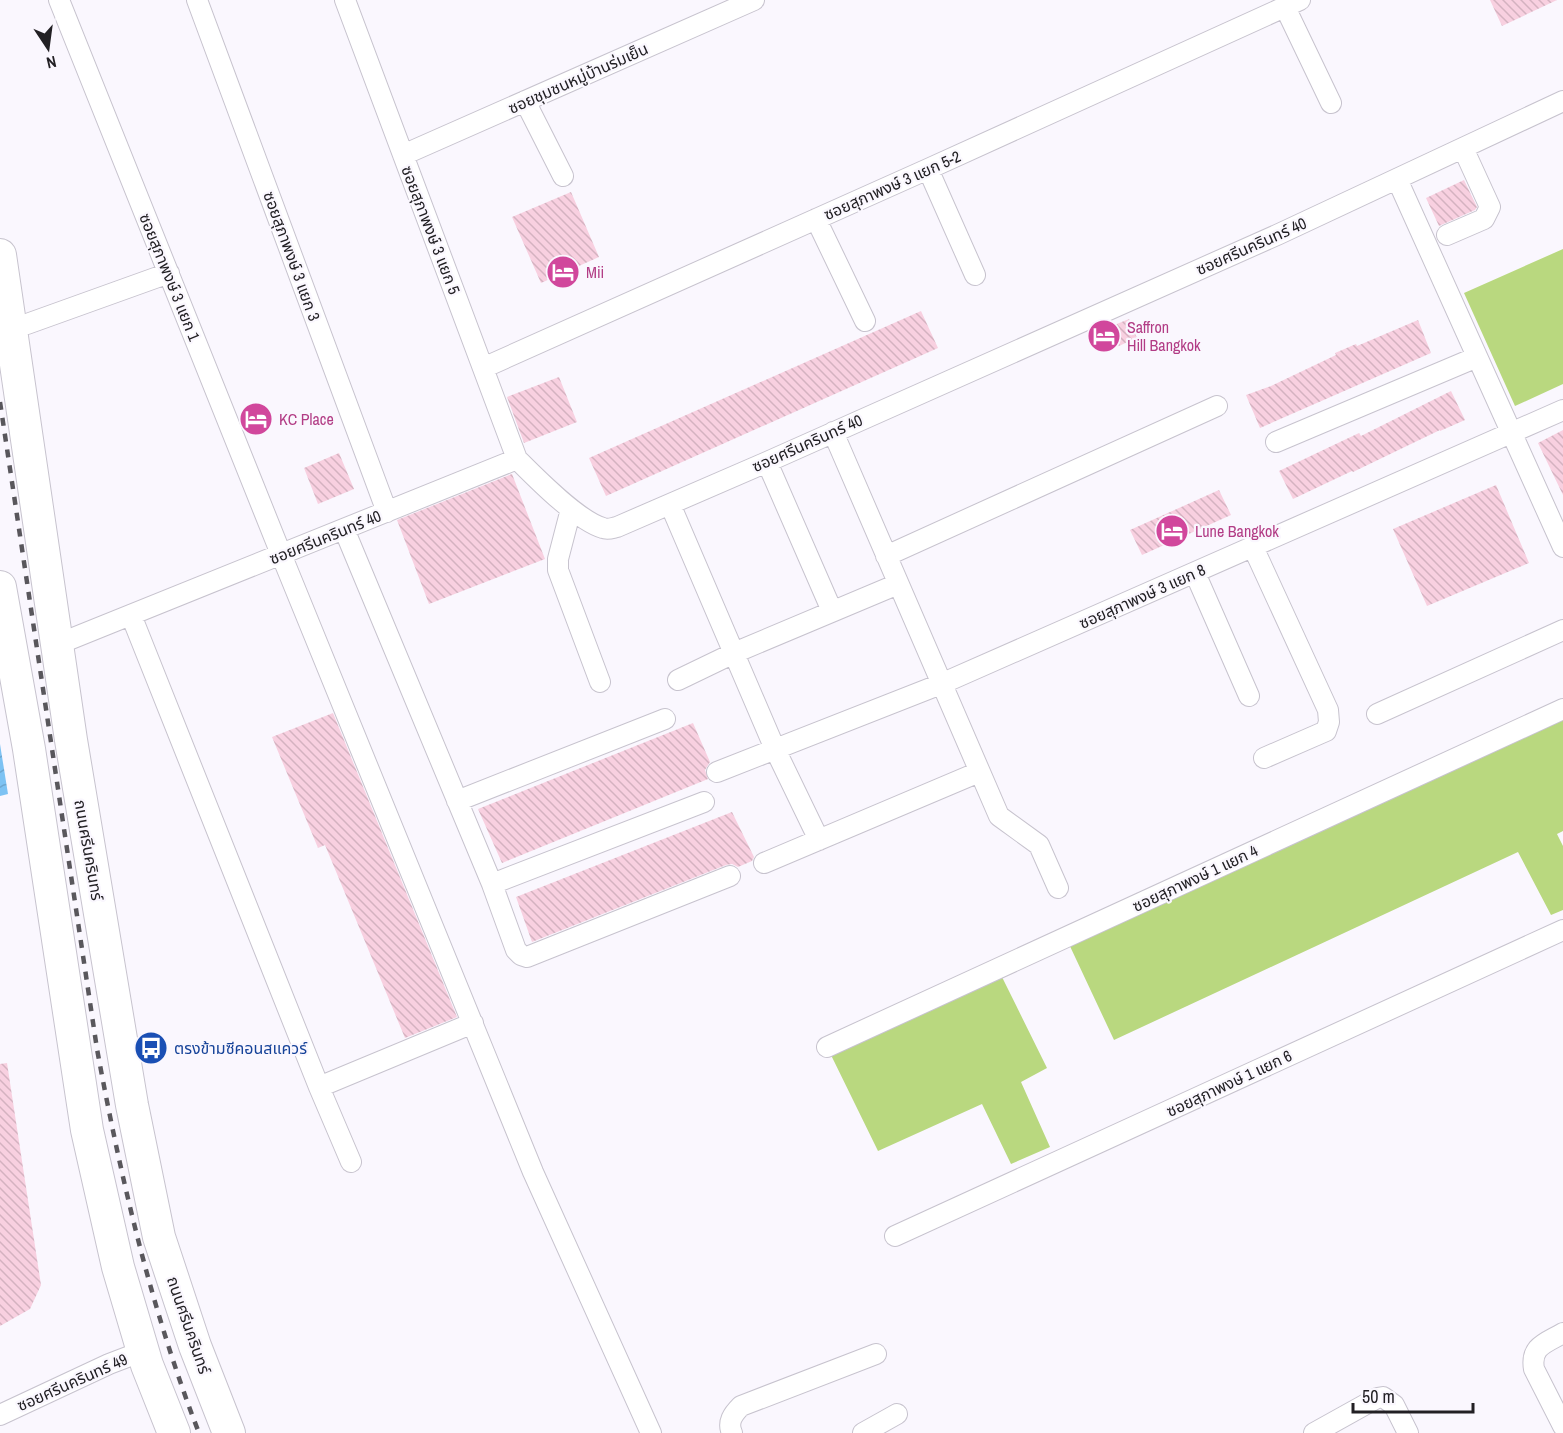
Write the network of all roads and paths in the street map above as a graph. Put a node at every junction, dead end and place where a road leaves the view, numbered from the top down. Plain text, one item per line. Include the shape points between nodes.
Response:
1 (59, 0) edge
2 (197, 0) edge
3 (345, 0) edge
4 (754, 0) edge
5 (1292, 3) edge
6 (525, 101) junction
7 (1563, 101) edge
8 (1331, 103) dead end
9 (1463, 148) junction
10 (403, 155) junction
11 (928, 169) junction
12 (562, 176) dead end
13 (1397, 179) junction
14 (816, 219) junction
15 (1447, 235) dead end
16 (0, 255) edge
17 (169, 273) junction
18 (975, 275) dead end
19 (865, 321) dead end
20 (27, 324) dead end
21 (1477, 357) junction
22 (483, 368) junction
23 (1217, 405) dead end
24 (1563, 410) edge
25 (833, 432) junction
26 (1512, 434) junction
27 (1276, 442) dead end
28 (516, 459) junction
29 (767, 462) junction
30 (670, 504) junction
31 (571, 509) junction
32 (387, 512) junction
33 (344, 529) junction
34 (1253, 547) junction
35 (1563, 547) edge
36 (281, 554) junction
37 (886, 556) junction
38 (1195, 573) junction
39 (898, 584) junction
40 (0, 587) edge
41 (832, 611) junction
42 (131, 615) junction
43 (1563, 630) edge
44 (56, 645) junction
45 (734, 653) junction
46 (678, 680) dead end
47 (600, 682) dead end
48 (941, 684) junction
49 (1249, 696) dead end
50 (1563, 709) edge
51 (1377, 714) dead end
52 (665, 719) dead end
53 (775, 749) junction
54 (1264, 758) dead end
55 (717, 772) dead end
56 (979, 772) junction
57 (457, 801) junction
58 (704, 801) dead end
59 (819, 840) junction
60 (764, 863) dead end
61 (730, 876) dead end
62 (492, 884) junction
63 (1058, 888) dead end
64 (1563, 930) edge
65 (473, 1023) junction
66 (827, 1047) dead end
67 (319, 1087) junction
68 (351, 1162) dead end
69 (895, 1236) dead end
70 (1563, 1333) edge
71 (143, 1351) junction
72 (876, 1354) dead end
73 (897, 1414) dead end
74 (0, 1415) edge
75 (1563, 1426) edge
76 (1322, 1428) edge
77 (174, 1433) edge
78 (229, 1433) edge
79 (651, 1433) edge
80 (732, 1433) edge
81 (863, 1433) edge
82 (1408, 1433) edge

1 - 17 street, ซอยสุภาพงษ์ 3 แยก 1
2 - 32 street, ซอยสุภาพงษ์ 3 แยก 3
3 - 10 street, ซอยสุภาพงษ์ 3 แยก 5
4 - 6 street, ซอยชุมชนหมู่บ้านร่มเย็น
5 - 8 street
5 - 11 street, ซอยสุภาพงษ์ 3 แยก 5-2
6 - 10 street, ซอยชุมชนหมู่บ้านร่มเย็น
6 - 12 street
7 - 9 street, ซอยศรีนครินทร์ 40
9 - 13 street, ซอยศรีนครินทร์ 40
9 - 15 street via 1490,207 1484,219
10 - 22 street, ซอยสุภาพงษ์ 3 แยก 5
11 - 14 street, ซอยสุภาพงษ์ 3 แยก 5-2
11 - 18 street
13 - 21 street
13 - 25 street, ซอยศรีนครินทร์ 40
14 - 19 street
14 - 22 street, ซอยสุภาพงษ์ 3 แยก 5-2
16 - 44 main road, ถนนศรีนครินทร์
17 - 20 street
17 - 36 street, ซอยสุภาพงษ์ 3 แยก 1
21 - 26 street
21 - 27 street
22 - 28 street, ซอยสุภาพงษ์ 3 แยก 5
23 - 37 street
24 - 26 street, ซอยสุภาพงษ์ 3 แยก 8
25 - 29 street, ซอยศรีนครินทร์ 40
25 - 37 street
26 - 34 street, ซอยสุภาพงษ์ 3 แยก 8
26 - 35 street
28 - 31 street, ซอยศรีนครินทร์ 40
28 - 32 street, ซอยศรีนครินทร์ 40
29 - 30 street, ซอยศรีนครินทร์ 40
29 - 41 street
30 - 31 street, ซอยศรีนครินทร์ 40 via 607,529
30 - 45 street
31 - 47 street via 558,570
32 - 33 street, ซอยศรีนครินทร์ 40
33 - 36 street, ซอยศรีนครินทร์ 40
33 - 57 street
34 - 38 street, ซอยสุภาพงษ์ 3 แยก 8
34 - 54 street via 1328,710 1329,722 1326,731
36 - 42 street, ซอยศรีนครินทร์ 40
36 - 65 street, ซอยสุภาพงษ์ 3 แยก 1
37 - 39 street
38 - 48 street, ซอยสุภาพงษ์ 3 แยก 8
38 - 49 street
39 - 41 street
39 - 48 street
40 - 71 main road via 87,1130 118,1267
41 - 45 street
42 - 44 street, ซอยศรีนครินทร์ 40
42 - 67 street
43 - 51 street
44 - 78 main road, ถนนศรีนครินทร์ via 132,1105 159,1238
45 - 46 street
45 - 53 street
48 - 53 street, ซอยสุภาพงษ์ 3 แยก 8
48 - 56 street
50 - 66 street, ซอยสุภาพงษ์ 1 แยก 4
52 - 57 street
53 - 55 street, ซอยสุภาพงษ์ 3 แยก 8
53 - 59 street
56 - 59 street
56 - 63 street via 999,816 1039,845
57 - 62 street
58 - 62 street
59 - 60 street
61 - 62 street via 527,957 516,950
64 - 69 street, ซอยสุภาพงษ์ 1 แยก 6
65 - 67 street
65 - 79 street, ซอยสุภาพงษ์ 3 แยก 1 via 533,1172
67 - 68 street
70 - 75 street via 1538,1347 1533,1359 1534,1369
71 - 74 street, ซอยศรีนครินทร์ 49
71 - 77 main road
72 - 80 street via 741,1406 732,1415
73 - 81 street
76 - 82 street via 1383,1397 1394,1405

